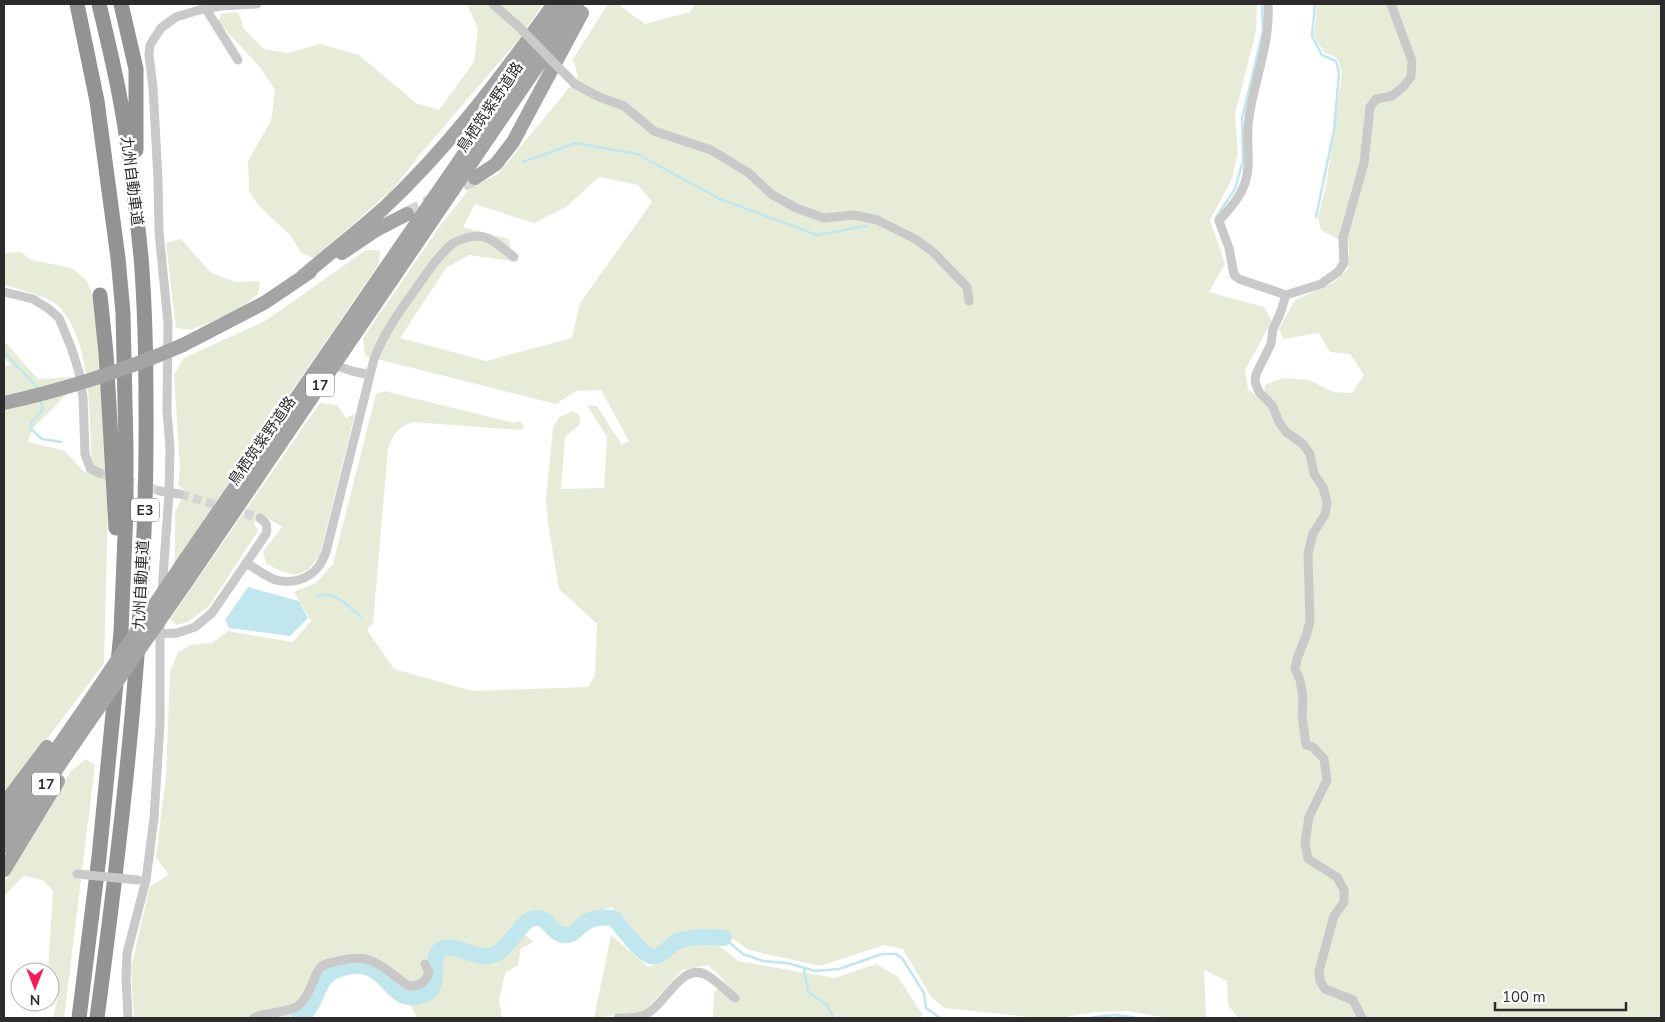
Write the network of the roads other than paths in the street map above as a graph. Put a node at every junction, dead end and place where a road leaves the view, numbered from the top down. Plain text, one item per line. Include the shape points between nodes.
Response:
1 (77, 4) edge
2 (100, 4) edge
3 (121, 4) edge
4 (256, 4) edge
5 (493, 4) edge
6 (553, 4) edge
7 (563, 4) edge
8 (577, 4) edge
9 (586, 4) edge
10 (1268, 4) edge
11 (1391, 4) edge
12 (206, 9) junction
13 (238, 60) dead end
14 (475, 178) tunnel mouth
15 (135, 204) junction
16 (407, 214) tunnel mouth
17 (514, 257) dead end
18 (302, 277) junction
19 (4, 292) edge
20 (100, 295) dead end
21 (1286, 295) junction
22 (969, 301) dead end
23 (334, 365) junction
24 (370, 375) junction
25 (4, 403) edge
26 (99, 473) tunnel mouth
27 (164, 492) junction
28 (180, 494) tunnel mouth
29 (260, 518) dead end
30 (246, 563) junction
31 (121, 632) junction
32 (160, 634) junction
33 (73, 725) junction
34 (72, 746) junction
35 (4, 804) edge
36 (4, 825) edge
37 (4, 846) edge
38 (4, 870) edge
39 (77, 874) dead end
40 (142, 880) junction
41 (425, 964) dead end
42 (735, 998) dead end
43 (79, 1018) edge
44 (97, 1018) edge
45 (128, 1018) edge
46 (254, 1018) edge
47 (618, 1018) edge
48 (1362, 1018) edge

1 - 31 highway, 九州自動車道 / E3 via 97,101 123,314 126,511
2 - 15 highway, 九州自動車道 / E3 via 121,103
3 - 15 highway via 136,70
4 - 12 street
5 - 22 street, bridge via 575,84 624,106 654,131 711,150 749,173 771,194 796,208 824,218 854,215 877,220 917,240 934,252 966,287
6 - 18 main road via 508,68 458,129 384,208
7 - 33 main road, 鳥栖筑紫野道路 / 17, bridge via 506,93
8 - 23 main road, 鳥栖筑紫野道路 / 17
9 - 14 main road via 513,142 496,164
10 - 21 street via 1264,47 1248,120 1246,180 1241,194 1219,222 1229,248 1234,275
11 - 21 street via 1412,61 1411,77 1403,88 1392,96 1376,100 1370,108 1364,163 1343,238 1344,263 1338,272 1320,284
12 - 13 street
12 - 27 street via 176,18 161,28 150,45 148,56 153,87 159,232 168,323 170,448
15 - 44 highway, 九州自動車道 / E3 via 145,314 147,446 141,607 117,860
16 - 18 main road
17 - 24 street via 491,240 478,236 454,243 440,255 397,314 379,346
18 - 25 main road, bridge via 264,302 140,364 49,393
19 - 26 street via 32,299 58,318 72,347 79,372 85,454 90,468
20 - 31 highway
21 - 48 street via 1255,382 1286,432 1303,444 1310,454 1314,474 1323,487 1327,503 1325,515 1313,533 1308,554 1310,621 1295,669 1303,698 1306,745 1324,758 1327,780 1309,817 1305,843 1308,859 1337,877 1344,890 1344,902 1334,916 1319,971 1320,981 1325,989 1353,1000
23 - 24 street
23 - 34 main road, 鳥栖筑紫野道路 / 17, bridge
24 - 30 street via 330,539 320,566 306,578 286,582
27 - 28 street
27 - 32 street
29 - 30 street via 268,527 266,534
30 - 32 street via 212,613 195,627
31 - 43 highway, 九州自動車道 / E3
32 - 40 street via 160,724 154,818
33 - 35 main road via 58,731
33 - 36 main road, 鳥栖筑紫野道路 / 17
34 - 37 main road, 鳥栖筑紫野道路 / 17
34 - 38 main road via 59,780
39 - 40 street, bridge
40 - 45 street via 127,953
41 - 46 street via 429,973 426,980 421,985 412,986 373,960 361,957 324,964 308,994 295,1007
42 - 47 street via 707,974 697,973 677,981 656,1008 642,1016

